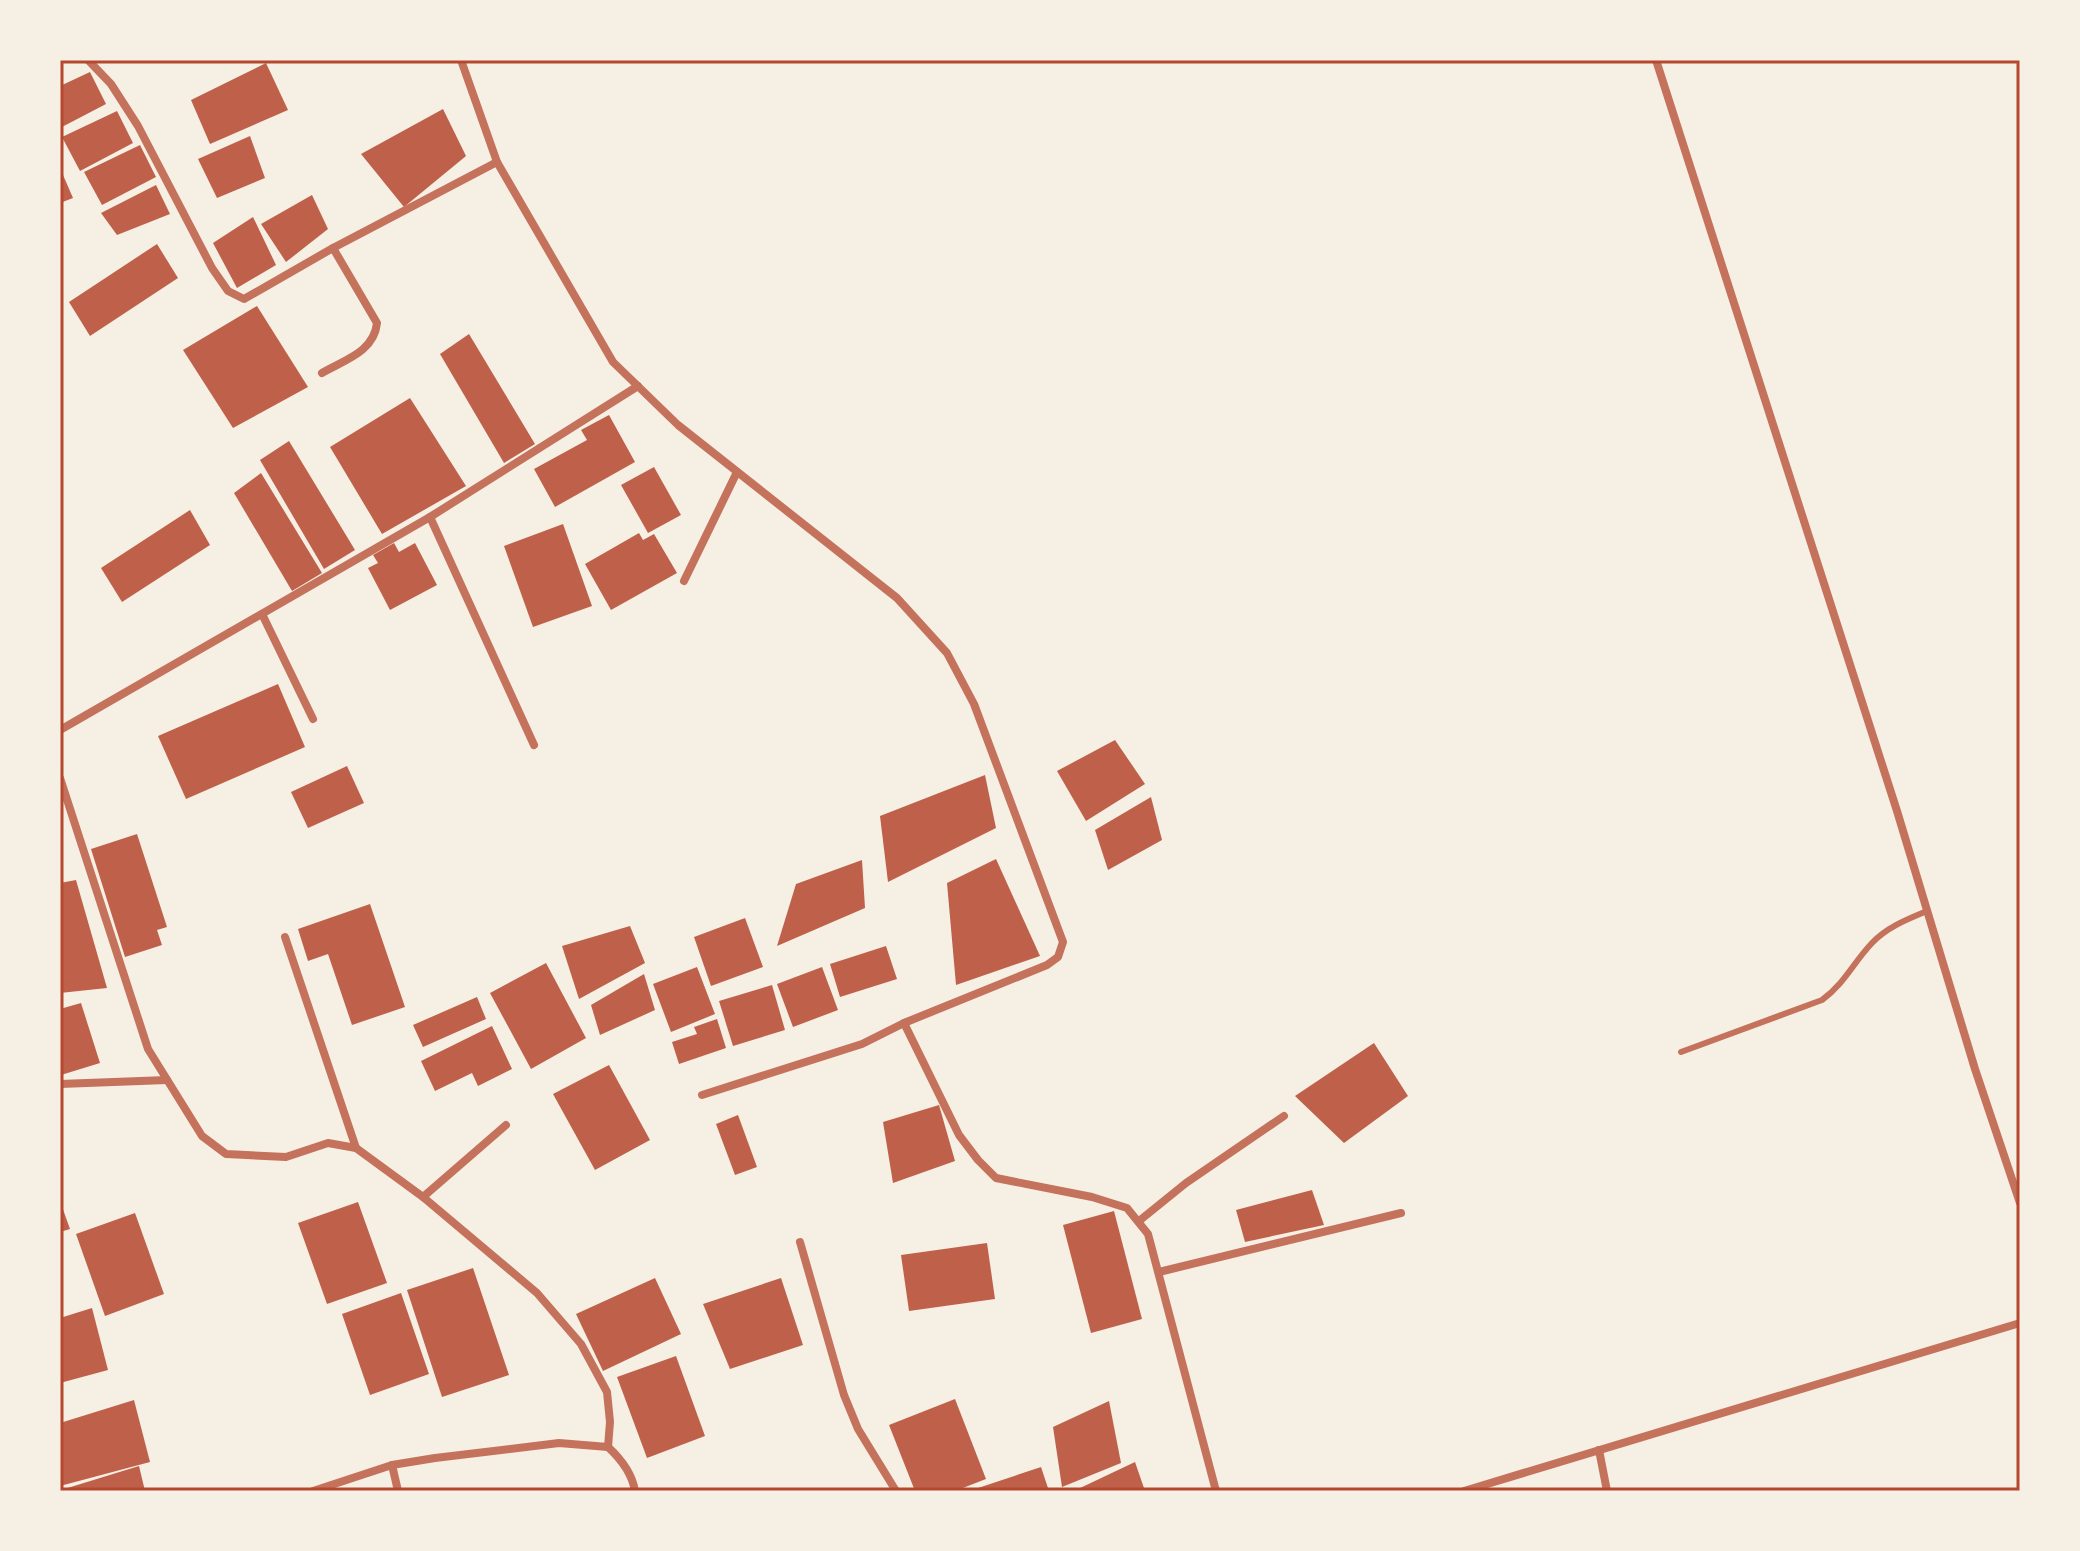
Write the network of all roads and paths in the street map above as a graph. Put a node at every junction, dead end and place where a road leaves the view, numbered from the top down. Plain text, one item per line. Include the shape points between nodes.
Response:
1 (88, 60) edge
2 (461, 60) edge
3 (1656, 60) edge
4 (497, 162) junction
5 (333, 248) junction
6 (322, 373) dead end
7 (638, 386) junction
8 (737, 472) junction
9 (430, 517) junction
10 (684, 581) dead end
11 (262, 614) junction
12 (313, 719) dead end
13 (60, 730) edge
14 (534, 745) dead end
15 (60, 778) edge
16 (1927, 911) junction
17 (285, 937) dead end
18 (904, 1023) junction
19 (1681, 1052) dead end
20 (167, 1080) junction
21 (60, 1084) edge
22 (702, 1095) dead end
23 (1284, 1116) dead end
24 (506, 1125) dead end
25 (356, 1148) junction
26 (423, 1197) junction
27 (2020, 1203) edge
28 (1401, 1213) dead end
29 (1139, 1221) junction
30 (800, 1242) dead end
31 (1159, 1272) junction
32 (2020, 1323) edge
33 (608, 1447) junction
34 (1599, 1450) junction
35 (392, 1465) junction
36 (313, 1491) edge
37 (398, 1491) edge
38 (635, 1491) edge
39 (896, 1491) edge
40 (1216, 1491) edge
41 (1464, 1491) edge
42 (1607, 1491) edge

1 - 5 street via 138,126 228,291 244,299
2 - 4 street
3 - 16 street
4 - 5 street
4 - 7 street via 613,362
5 - 6 street via 377,323 367,348
7 - 8 street
7 - 9 street
8 - 10 street
8 - 18 street via 897,598 947,653 974,704 1063,942 1058,957 1047,965
9 - 11 street
9 - 14 street
11 - 12 street
11 - 13 street
15 - 20 street via 148,1049
16 - 19 lane via 1873,942 1839,987 1822,1000
16 - 27 street
17 - 25 street
18 - 22 street via 862,1044
18 - 29 street via 959,1135 996,1178 1092,1197 1127,1208
20 - 21 street
20 - 25 street via 202,1136 226,1154 286,1157 328,1143
23 - 29 street
24 - 26 street
25 - 26 street
26 - 33 street via 537,1293 581,1344 607,1392
28 - 31 street
29 - 31 street
30 - 39 street via 844,1395
31 - 40 street
32 - 34 street
33 - 35 street via 559,1443
33 - 38 street via 622,1459
34 - 41 street
34 - 42 street
35 - 36 street
35 - 37 street

